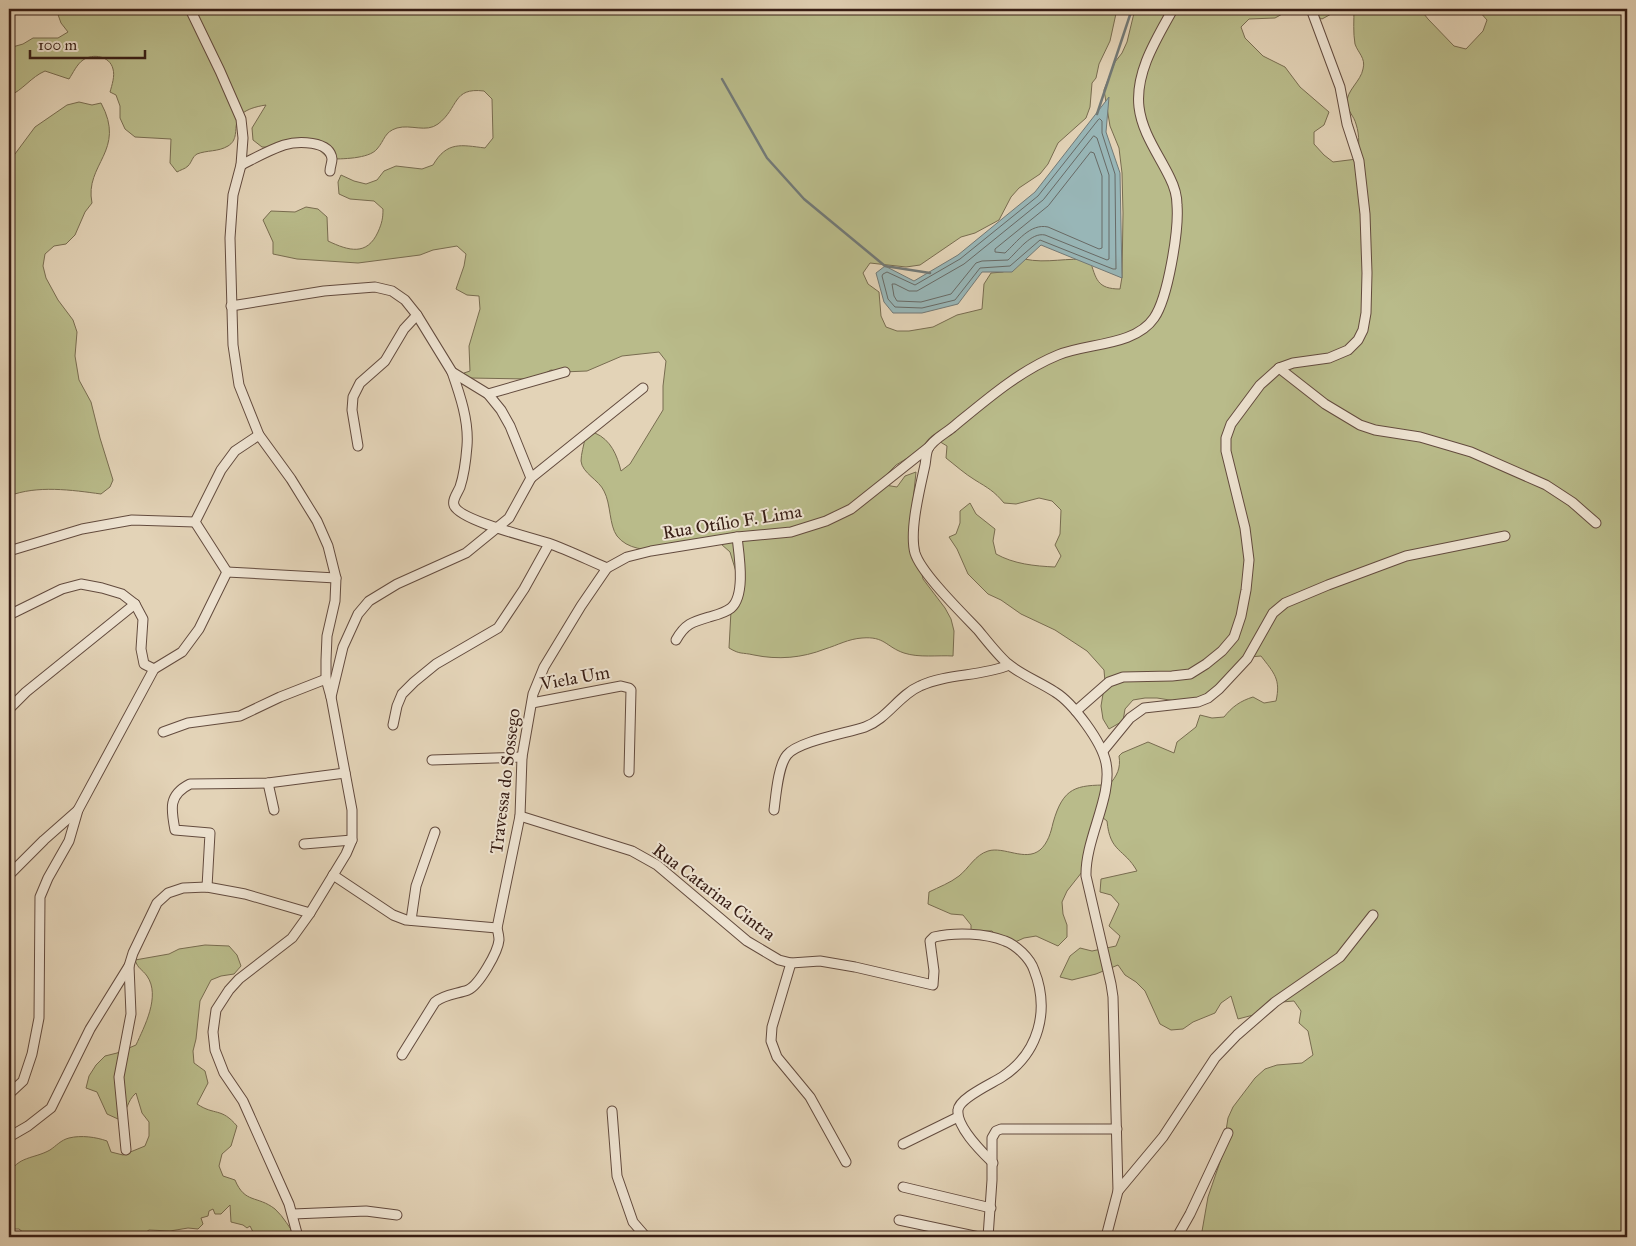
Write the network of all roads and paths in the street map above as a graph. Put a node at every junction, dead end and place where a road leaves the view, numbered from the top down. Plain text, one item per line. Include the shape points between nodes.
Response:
1 (190, 9) edge
2 (1173, 9) edge
3 (1311, 9) edge
4 (241, 165) junction
5 (330, 171) dead end
6 (231, 306) junction
7 (417, 315) junction
8 (1279, 368) junction
9 (452, 372) junction
10 (565, 372) dead end
11 (643, 388) dead end
12 (488, 394) junction
13 (259, 435) junction
14 (358, 446) dead end
15 (929, 447) junction
16 (531, 478) junction
17 (195, 522) junction
18 (1596, 522) dead end
19 (497, 528) junction
20 (1505, 536) dead end
21 (737, 537) junction
22 (549, 544) junction
23 (9, 551) edge
24 (607, 568) junction
25 (227, 572) junction
26 (336, 578) junction
27 (135, 604) junction
28 (9, 614) edge
29 (676, 640) dead end
30 (1009, 664) junction
31 (154, 669) junction
32 (326, 678) junction
33 (331, 697) junction
34 (532, 702) junction
35 (9, 709) edge
36 (1076, 711) junction
37 (393, 724) dead end
38 (163, 732) dead end
39 (1103, 751) junction
40 (522, 757) junction
41 (432, 760) dead end
42 (629, 772) dead end
43 (345, 773) junction
44 (268, 783) junction
45 (78, 810) junction
46 (274, 810) dead end
47 (774, 810) dead end
48 (520, 816) junction
49 (435, 832) dead end
50 (352, 840) junction
51 (304, 844) dead end
52 (9, 875) edge
53 (333, 875) junction
54 (207, 887) junction
55 (310, 913) junction
56 (1373, 915) dead end
57 (411, 920) junction
58 (497, 928) junction
59 (791, 962) junction
60 (129, 966) junction
61 (402, 1055) dead end
62 (9, 1094) edge
63 (612, 1111) dead end
64 (958, 1117) junction
65 (1117, 1129) junction
66 (1228, 1133) dead end
67 (9, 1137) edge
68 (903, 1144) dead end
69 (126, 1150) dead end
70 (846, 1162) dead end
71 (992, 1164) junction
72 (904, 1187) dead end
73 (1118, 1191) junction
74 (991, 1208) junction
75 (292, 1214) junction
76 (397, 1215) dead end
77 (899, 1220) dead end
78 (298, 1237) edge
79 (646, 1237) edge
80 (979, 1237) edge
81 (988, 1237) edge
82 (1106, 1237) edge
83 (1177, 1237) edge

1 - 4 street via 241,120
2 - 15 street, Rua Otílio F. Lima via 1154,44 1139,85 1144,129 1170,179 1178,207 1167,286 1154,319 1131,337 1061,354 1035,366 990,397
3 - 8 street via 1335,72 1359,161 1365,214 1366,313 1363,330 1348,350 1329,358 1293,362
4 - 5 street via 283,146 303,143 315,144 330,154
4 - 6 street via 233,195
6 - 7 street via 375,286 392,291 405,300
6 - 13 street via 239,385
7 - 9 street
7 - 14 street via 404,329 385,361 360,383 353,397
8 - 18 street via 1325,404 1360,425 1420,437 1471,452 1546,486
8 - 36 street via 1260,385 1231,424 1226,438 1249,560 1241,616 1234,637 1217,656 1190,674 1123,677 1109,682
9 - 12 street
9 - 19 street via 460,396 467,445 460,486 453,504 462,514
10 - 12 street
11 - 16 street
12 - 16 street via 510,426
13 - 17 street via 235,451 221,470
13 - 26 street via 317,521 328,546
15 - 21 street, Rua Otílio F. Lima via 851,509 826,521 791,532
15 - 30 street via 915,518 916,555 941,590
16 - 19 street via 509,518
17 - 23 street via 132,520 82,529
17 - 25 street
19 - 22 street
19 - 33 street via 466,553 397,584 369,601 358,614 343,647
20 - 39 street via 1406,556 1285,603 1273,613 1246,659 1208,698 1144,708 1130,718
21 - 24 street, Rua Otílio F. Lima via 651,551 627,557
21 - 29 street via 740,588 736,601 722,613 686,626
22 - 24 street
22 - 37 street via 498,628 436,664 414,682 402,694
24 - 34 street, Travessa do Sossego via 544,667
25 - 26 street
25 - 31 street via 188,645
26 - 32 street via 327,636
27 - 28 street via 122,594 81,584 62,589
27 - 31 street via 143,619 141,649 144,664
27 - 35 street
30 - 36 street via 1058,693
30 - 47 street via 997,670 950,676 920,686 867,726 794,749 786,755 781,770
31 - 45 street
32 - 33 street
32 - 38 street via 240,716 188,723
33 - 43 street
34 - 40 street, Travessa do Sossego
34 - 42 street, Viela Um via 621,686 629,688
36 - 39 street
39 - 65 street via 1108,780 1086,861 1086,876 1111,984
40 - 41 street
40 - 48 street, Travessa do Sossego
43 - 44 street
43 - 50 street via 352,810
44 - 46 street
44 - 54 street via 190,784 175,796 171,808 175,830 210,833
45 - 52 street
45 - 62 street via 69,841 40,897 39,1018 23,1081
48 - 58 street, Travessa do Sossego
48 - 59 street, Rua Catarina Cintra via 632,851 656,864 747,941 779,960
49 - 57 street via 416,886
50 - 51 street
50 - 53 street
53 - 55 street
53 - 57 street via 393,915
54 - 55 street via 245,894
54 - 60 street via 183,888 168,893 157,902
55 - 75 street via 292,938 239,978 229,990 216,1010 213,1032 215,1050 224,1074 243,1101
56 - 73 street via 1340,957 1275,1002 1215,1058 1164,1137
57 - 58 street
58 - 61 street, Travessa do Sossego via 498,946 475,985 435,1002
59 - 64 street, Rua Catarina Cintra via 820,961 933,984 930,941 934,937 968,935 1012,943 1033,967 1038,981 1042,1005 1039,1031 1026,1056 1005,1075 965,1099 959,1106
59 - 70 street via 771,1041 777,1057 810,1097
60 - 67 street via 90,1029 51,1108
60 - 69 street via 131,1014 119,1077
63 - 79 street via 617,1176 633,1222
64 - 68 street
64 - 71 street
65 - 71 street via 1001,1129 993,1134
65 - 73 street
66 - 83 street
71 - 74 street
72 - 74 street
73 - 82 street
74 - 81 street
75 - 76 street via 366,1211
75 - 78 street
77 - 80 street

